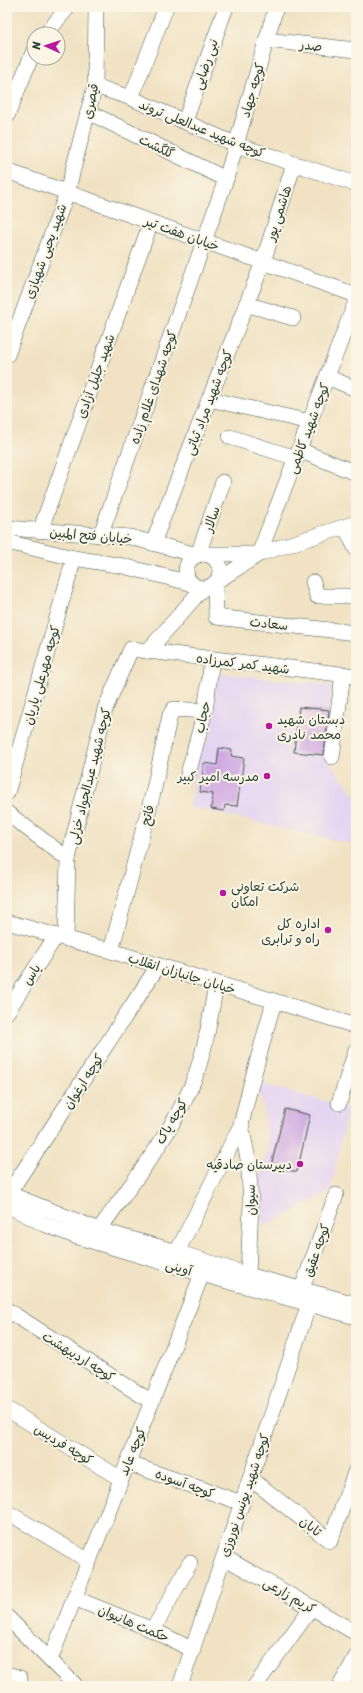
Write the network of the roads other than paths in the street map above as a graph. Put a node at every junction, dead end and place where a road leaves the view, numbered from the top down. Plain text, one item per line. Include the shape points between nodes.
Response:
1 (68, 7) edge
2 (96, 7) edge
3 (166, 7) edge
4 (226, 7) edge
5 (276, 7) edge
6 (53, 26) edge
7 (266, 40) junction
8 (356, 50) edge
9 (27, 66) edge
10 (95, 86) junction
11 (131, 98) junction
12 (88, 112) junction
13 (7, 116) edge
14 (185, 121) junction
15 (237, 145) junction
16 (294, 164) junction
17 (7, 171) edge
18 (226, 179) junction
19 (356, 184) edge
20 (67, 192) junction
21 (150, 222) junction
22 (204, 241) junction
23 (263, 262) junction
24 (356, 295) edge
25 (356, 301) edge
26 (246, 304) junction
27 (293, 318) dead end
28 (7, 355) edge
29 (327, 377) junction
30 (356, 389) edge
31 (209, 399) junction
32 (310, 422) junction
33 (230, 436) dead end
34 (298, 454) junction
35 (356, 473) edge
36 (224, 482) dead end
37 (351, 525) edge
38 (40, 531) junction
39 (101, 534) junction
40 (7, 540) edge
41 (153, 543) junction
42 (356, 549) edge
43 (259, 554) junction
44 (200, 555) junction
45 (74, 558) junction
46 (313, 582) dead end
47 (206, 584) junction
48 (356, 596) edge
49 (356, 633) edge
50 (131, 649) joint
51 (148, 651) junction
52 (212, 659) junction
53 (350, 675) edge
54 (205, 711) junction
55 (332, 757) dead end
56 (188, 774) dead end
57 (7, 793) edge
58 (7, 813) edge
59 (68, 859) junction
60 (7, 922) edge
61 (61, 938) junction
62 (111, 951) junction
63 (158, 966) junction
64 (216, 984) junction
65 (274, 1001) junction
66 (7, 1012) edge
67 (356, 1026) edge
68 (356, 1050) edge
69 (339, 1103) dead end
70 (241, 1125) junction
71 (336, 1195) dead end
72 (8, 1197) edge
73 (94, 1235) junction
74 (177, 1252) junction
75 (202, 1274) junction
76 (248, 1275) junction
77 (302, 1288) junction
78 (308, 1304) junction
79 (356, 1304) edge
80 (7, 1310) edge
81 (356, 1317) edge
82 (152, 1402) junction
83 (7, 1409) edge
84 (127, 1463) junction
85 (356, 1470) edge
86 (250, 1478) junction
87 (121, 1479) junction
88 (242, 1503) junction
89 (8, 1516) edge
90 (224, 1557) junction
91 (89, 1561) junction
92 (190, 1563) dead end
93 (74, 1598) junction
94 (312, 1607) junction
95 (7, 1617) edge
96 (153, 1630) junction
97 (356, 1633) edge
98 (192, 1650) junction
99 (356, 1657) edge
100 (50, 1660) junction
101 (7, 1674) edge
102 (18, 1686) edge
103 (76, 1686) edge
104 (180, 1686) edge
105 (255, 1686) edge
106 (340, 1686) edge

1 - 6 street
2 - 10 street, قیصری
3 - 11 street
4 - 14 street, نبی رضایی
5 - 7 street, کوچه جهاد
7 - 8 street, صدر
7 - 15 street, کوچه جهاد
9 - 13 street
10 - 11 street, کوچه شهید عبدالعلی تروند
10 - 12 street, قیصری
11 - 14 street, کوچه شهید عبدالعلی تروند
12 - 18 street, گلگشت
12 - 20 street, قیصری
14 - 15 street, کوچه شهید عبدالعلی تروند
15 - 16 street, کوچه شهید عبدالعلی تروند
15 - 18 street, کوچه جهاد
16 - 19 street, کوچه شهید عبدالعلی تروند
16 - 23 street, هاشمی پور
17 - 20 street, خیابان هفت تیر
18 - 22 street, کوچه جهاد
20 - 21 street, خیابان هفت تیر
20 - 28 street, شهید یحیی شهبازی
21 - 22 street, خیابان هفت تیر
21 - 38 street, شهید جلیل آزادی
22 - 23 street, خیابان هفت تیر
22 - 39 street, کوچه شهدای غلام زاده
23 - 24 street, خیابان هفت تیر
23 - 26 street, کوچه شهید مراد ثباتی
25 - 29 street, کوچه شهید کاظمی
26 - 27 street
26 - 31 street, کوچه شهید مراد ثباتی
29 - 30 street
29 - 32 street, کوچه شهید کاظمی
31 - 32 street
31 - 41 street, کوچه شهید مراد ثباتی
32 - 34 street, کوچه شهید کاظمی
33 - 34 street
34 - 35 street
34 - 43 street, کوچه شهید کاظمی
36 - 44 street, سالار
37 - 42 street
37 - 43 street
38 - 39 street, خیابان فتح المبین
38 - 40 street, خیابان فتح المبین
39 - 41 street, خیابان فتح المبین
40 - 45 street, خیابان فتح المبین
41 - 44 street, خیابان فتح المبین
43 - 44 street
43 - 47 street
44 - 47 street via 210,556 219,566 220,572
44 - 47 street via 191,558 187,564 186,577
45 - 47 street, خیابان فتح المبین
45 - 57 street, کوچه مهرعلی یاریان
46 - 48 street via 317,596
47 - 49 street, سعادت via 216,617
47 - 51 street
50 - 51 street, شهید کمر کمرزاده
50 - 59 street, کوچه شهید عبدالجواد خزلی via 105,709
51 - 52 street, شهید کمر کمرزاده
52 - 53 street, شهید کمر کمرزاده
52 - 54 street, حجاب
53 - 55 street
54 - 56 street, حجاب
54 - 62 street, فاتح via 174,709 170,715 153,793
58 - 59 street
59 - 61 street, کوچه شهید عبدالجواد خزلی
60 - 61 street, خیابان جانبازان انقلاب
61 - 62 street, خیابان جانبازان انقلاب
61 - 66 street, یاس
62 - 63 street, خیابان جانبازان انقلاب
63 - 64 street, خیابان جانبازان انقلاب
63 - 72 street, کوچه ارغوان
64 - 65 street, خیابان جانبازان انقلاب
64 - 73 street, کوچه پاک via 208,1035 191,1087 166,1134
65 - 67 street, خیابان جانبازان انقلاب
65 - 70 street
68 - 69 street
70 - 74 street
70 - 76 street, سیوان via 248,1159 251,1204
71 - 77 street, کوچه عقیق
72 - 73 street, آوینی
73 - 74 street, آوینی
73 - 75 street, آوینی
74 - 75 street
74 - 76 street, آوینی
75 - 78 street, آوینی
75 - 82 street, کوچه عابد
76 - 77 street, آوینی
77 - 78 street, کوچه عقیق
77 - 79 street, آوینی
78 - 81 street, آوینی
78 - 86 street, کوچه شهید یونس نوروزی
80 - 82 street, کوچه اردیبهشت
82 - 84 street, کوچه عابد
83 - 87 street, کوچه فردیس
84 - 87 street, کوچه عابد
84 - 88 street, کوچه آسوده
85 - 86 street, تابان via 330,1542
86 - 88 street, کوچه شهید یونس نوروزی
87 - 91 street, کوچه عابد
88 - 90 street, کوچه شهید یونس نوروزی
89 - 91 street
90 - 94 street, کریم زارعی
90 - 98 street, کوچه شهید یونس نوروزی
91 - 93 street, کوچه عابد
92 - 96 street
93 - 96 street, حکمت هانیوان
93 - 100 street, کوچه عابد
94 - 97 street, کریم زارعی
94 - 105 street
95 - 100 street
96 - 98 street, حکمت هانیوان
98 - 104 street, کوچه شهید یونس نوروزی
99 - 106 street
100 - 103 street
101 - 102 street via 20,1678

